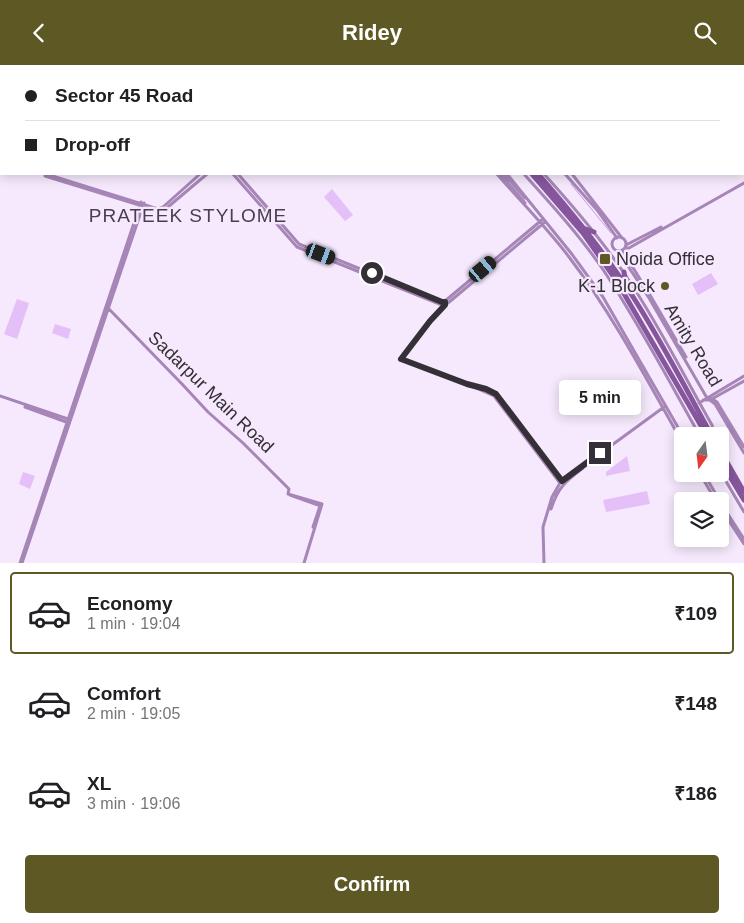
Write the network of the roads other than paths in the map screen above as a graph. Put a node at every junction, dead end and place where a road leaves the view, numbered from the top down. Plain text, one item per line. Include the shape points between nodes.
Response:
1 (46, 175) edge
2 (199, 175) edge
3 (206, 175) edge
4 (234, 175) edge
5 (239, 175) edge
6 (503, 175) edge
7 (503, 175) edge
8 (525, 175) edge
9 (533, 175) edge
10 (539, 175) edge
11 (545, 175) edge
12 (570, 175) edge
13 (570, 175) edge
14 (744, 182) edge
15 (142, 204) junction
16 (543, 221) junction
17 (583, 227) junction
18 (594, 232) junction
19 (617, 237) junction
20 (622, 238) junction
21 (612, 244) junction
22 (621, 248) junction
23 (607, 249) junction
24 (624, 272) junction
25 (626, 287) junction
26 (443, 303) junction
27 (109, 309) junction
28 (744, 376) edge
29 (744, 381) edge
30 (0, 397) edge
31 (708, 399) junction
32 (699, 403) junction
33 (665, 408) junction
34 (69, 421) junction
35 (674, 427) edge
36 (677, 427) edge
37 (695, 427) edge
38 (702, 427) edge
39 (709, 427) edge
40 (712, 427) edge
41 (744, 447) edge
42 (744, 453) edge
43 (729, 466) edge
44 (729, 475) edge
45 (561, 482) junction
46 (727, 483) edge
47 (744, 492) edge
48 (744, 500) edge
49 (744, 512) edge
50 (729, 516) edge
51 (729, 521) edge
52 (744, 539) edge
53 (744, 544) edge
54 (21, 563) edge
55 (303, 563) edge
56 (545, 563) edge

1 - 15 street
2 - 15 street via 163,207 158,209
3 - 15 street via 162,212
4 - 26 street via 298,247
5 - 26 street via 298,244
6 - 16 street via 534,206
7 - 16 street via 529,210
8 - 37 street via 603,270
9 - 38 highway via 583,233 616,280
10 - 17 highway
11 - 18 street
12 - 19 street
13 - 20 street
14 - 22 street
15 - 27 street
15 - 34 street
16 - 26 street
16 - 33 street via 604,306
17 - 18 highway
17 - 25 highway
18 - 23 street
19 - 20 street
19 - 21 street
20 - 22 street
21 - 22 street
21 - 23 street
22 - 23 street
22 - 31 street, Amity Road
23 - 24 street
24 - 25 highway
24 - 32 street
25 - 39 highway
26 - 45 street via 401,359 496,395
27 - 34 street
27 - 55 street, Sadarpur Main Road via 208,412 268,467 289,489 288,494 321,503
28 - 31 street
29 - 31 street
30 - 34 street
31 - 32 street
31 - 41 street, Amity Road via 717,402
31 - 42 street, Amity Road via 715,403
32 - 40 street
33 - 35 street
33 - 36 street
33 - 45 street
33 - 56 street via 563,484 545,528
34 - 54 street
43 - 47 highway
44 - 48 highway
45 - 56 street via 552,497 543,527
46 - 49 street
50 - 52 street
51 - 53 street

